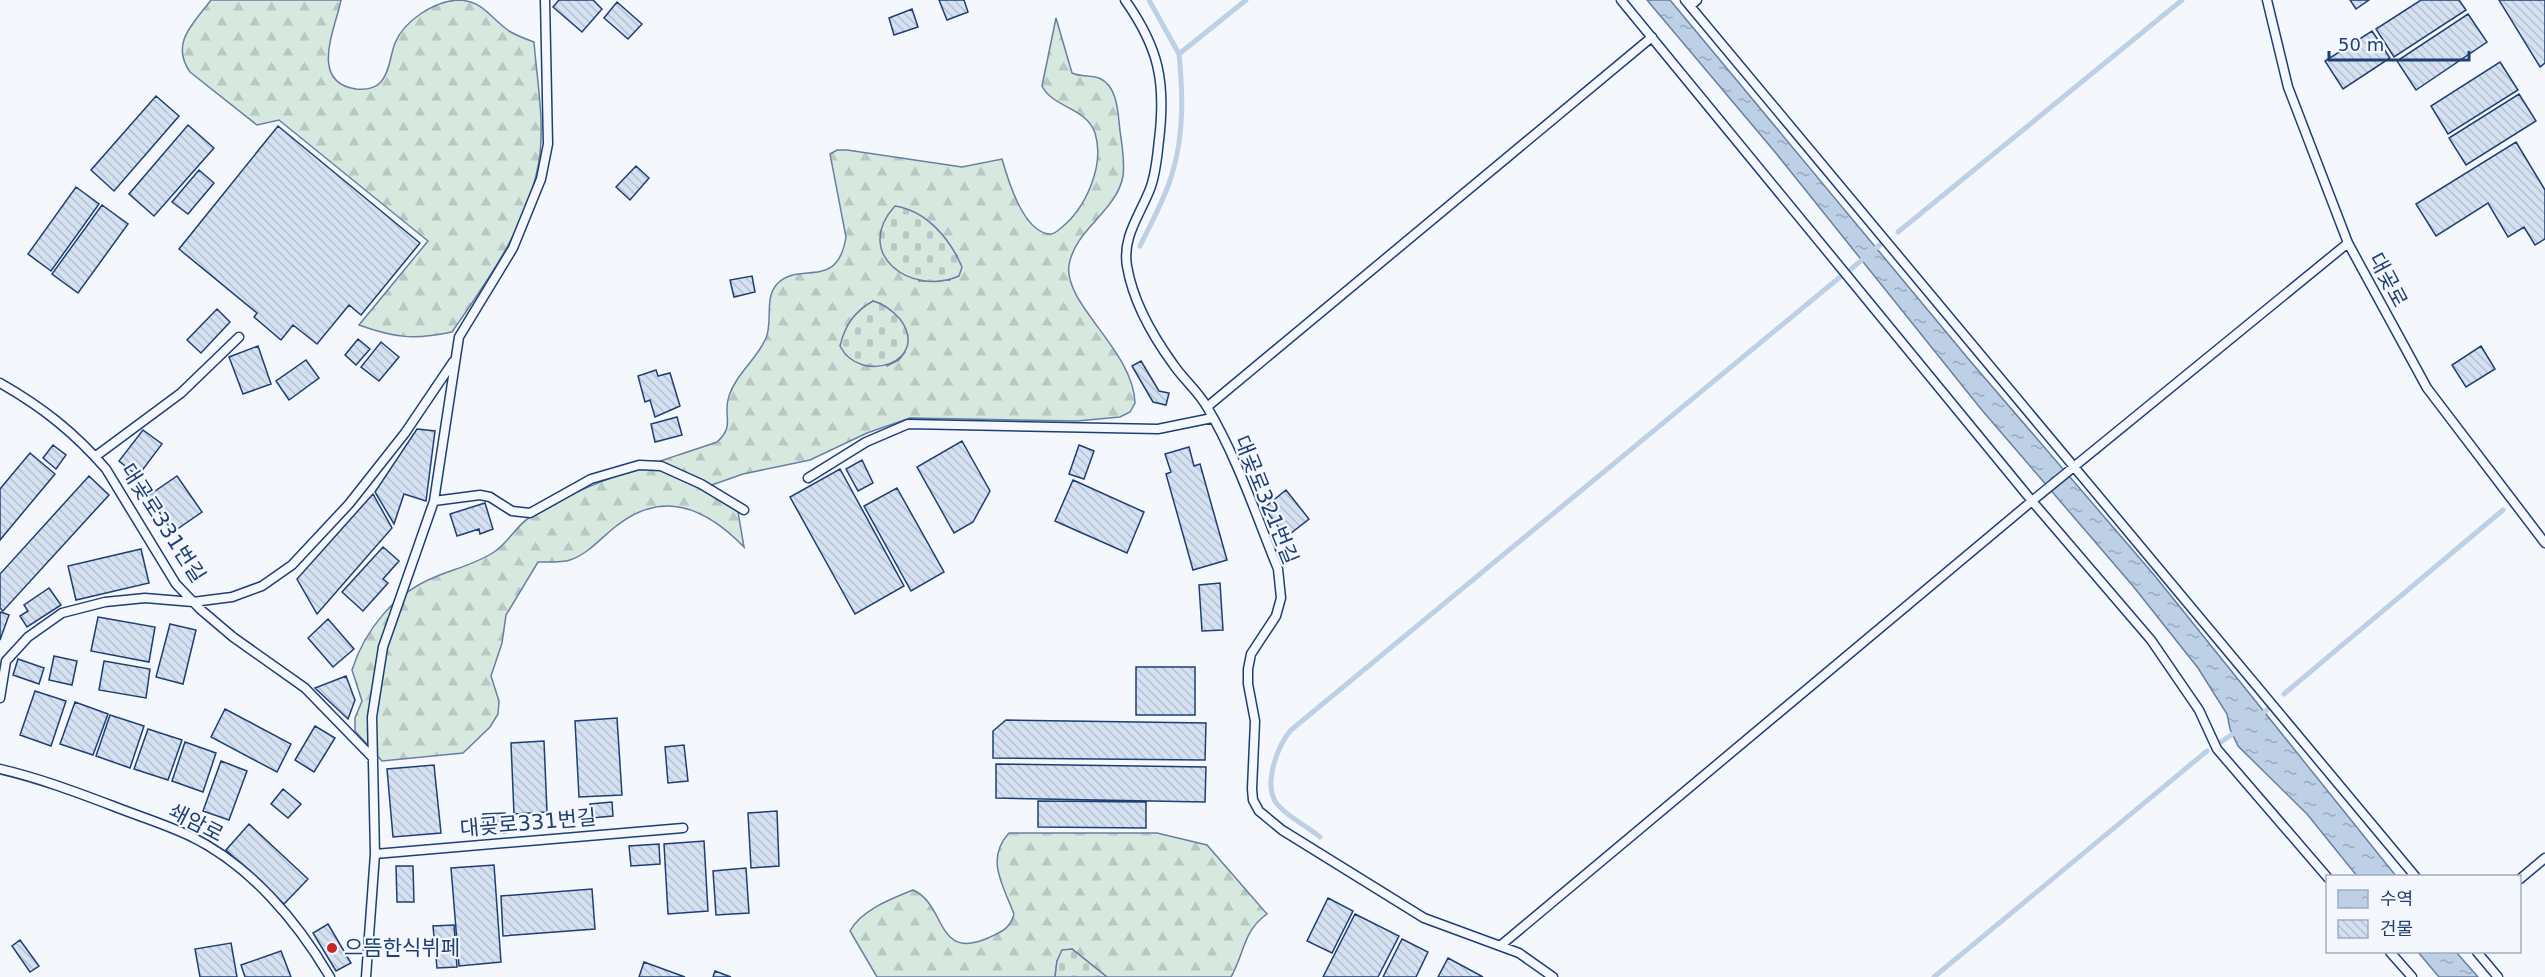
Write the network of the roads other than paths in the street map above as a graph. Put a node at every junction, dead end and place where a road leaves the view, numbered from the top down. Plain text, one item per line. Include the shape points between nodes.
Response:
1 (545, 0) edge
2 (1125, 0) edge
3 (1621, 0) edge
4 (2267, 0) edge
5 (1691, 2) edge
6 (1652, 37) junction
7 (2348, 243) junction
8 (239, 336) dead end
9 (455, 359) junction
10 (0, 383) edge
11 (1207, 407) junction
12 (1212, 418) junction
13 (96, 456) junction
14 (2074, 468) junction
15 (808, 478) dead end
16 (434, 501) junction
17 (2032, 501) junction
18 (744, 510) dead end
19 (2545, 543) edge
20 (193, 602) junction
21 (0, 698) edge
22 (374, 758) junction
23 (0, 769) edge
24 (683, 828) dead end
25 (375, 854) junction
26 (2545, 858) edge
27 (2414, 875) edge
28 (2326, 876) edge
29 (2521, 878) edge
30 (1500, 946) junction
31 (2391, 953) edge
32 (2479, 953) edge
33 (2406, 975) edge
34 (330, 977) edge
35 (366, 977) edge
36 (1553, 977) edge
37 (2498, 977) edge

1 - 9 lane via 548,144 541,179 513,248 459,337
2 - 11 lane, 대곶로321번길 via 1153,47 1162,80 1157,162 1150,189 1127,241 1127,264 1148,326
3 - 6 lane
4 - 7 lane, 대곶로 via 2288,87
5 - 14 lane
6 - 11 lane
6 - 17 lane
7 - 14 lane
7 - 19 lane, 대곶로 via 2427,388
8 - 13 lane via 181,393
9 - 16 lane
9 - 20 lane via 384,460 292,565 252,590
10 - 13 lane, 대곶로331번길 via 77,435
11 - 12 lane, 대곶로321번길
12 - 15 lane via 1158,429 908,424 866,442
12 - 30 lane, 대곶로321번길 via 1278,569 1281,587 1276,616 1251,654 1248,669 1255,721 1252,789 1256,806 1282,830 1424,918
13 - 20 lane, 대곶로331번길 via 176,584
14 - 17 lane
14 - 27 lane
16 - 18 lane via 480,495 512,511 530,513 591,479 639,465 662,466
16 - 22 lane via 383,647 372,717
17 - 28 lane via 2151,639 2199,710 2217,749
17 - 30 lane
20 - 21 lane via 146,598 105,602 62,613 28,637 6,661
20 - 22 lane, 대곶로331번길 via 233,637 305,688
22 - 25 lane
23 - 34 lane, 쇄암로 via 80,794 189,835 212,848 283,909 308,939
24 - 25 lane, 대곶로331번길
25 - 35 lane
26 - 29 lane
30 - 36 lane, 대곶로321번길 via 1536,962
31 - 33 lane
32 - 37 lane

